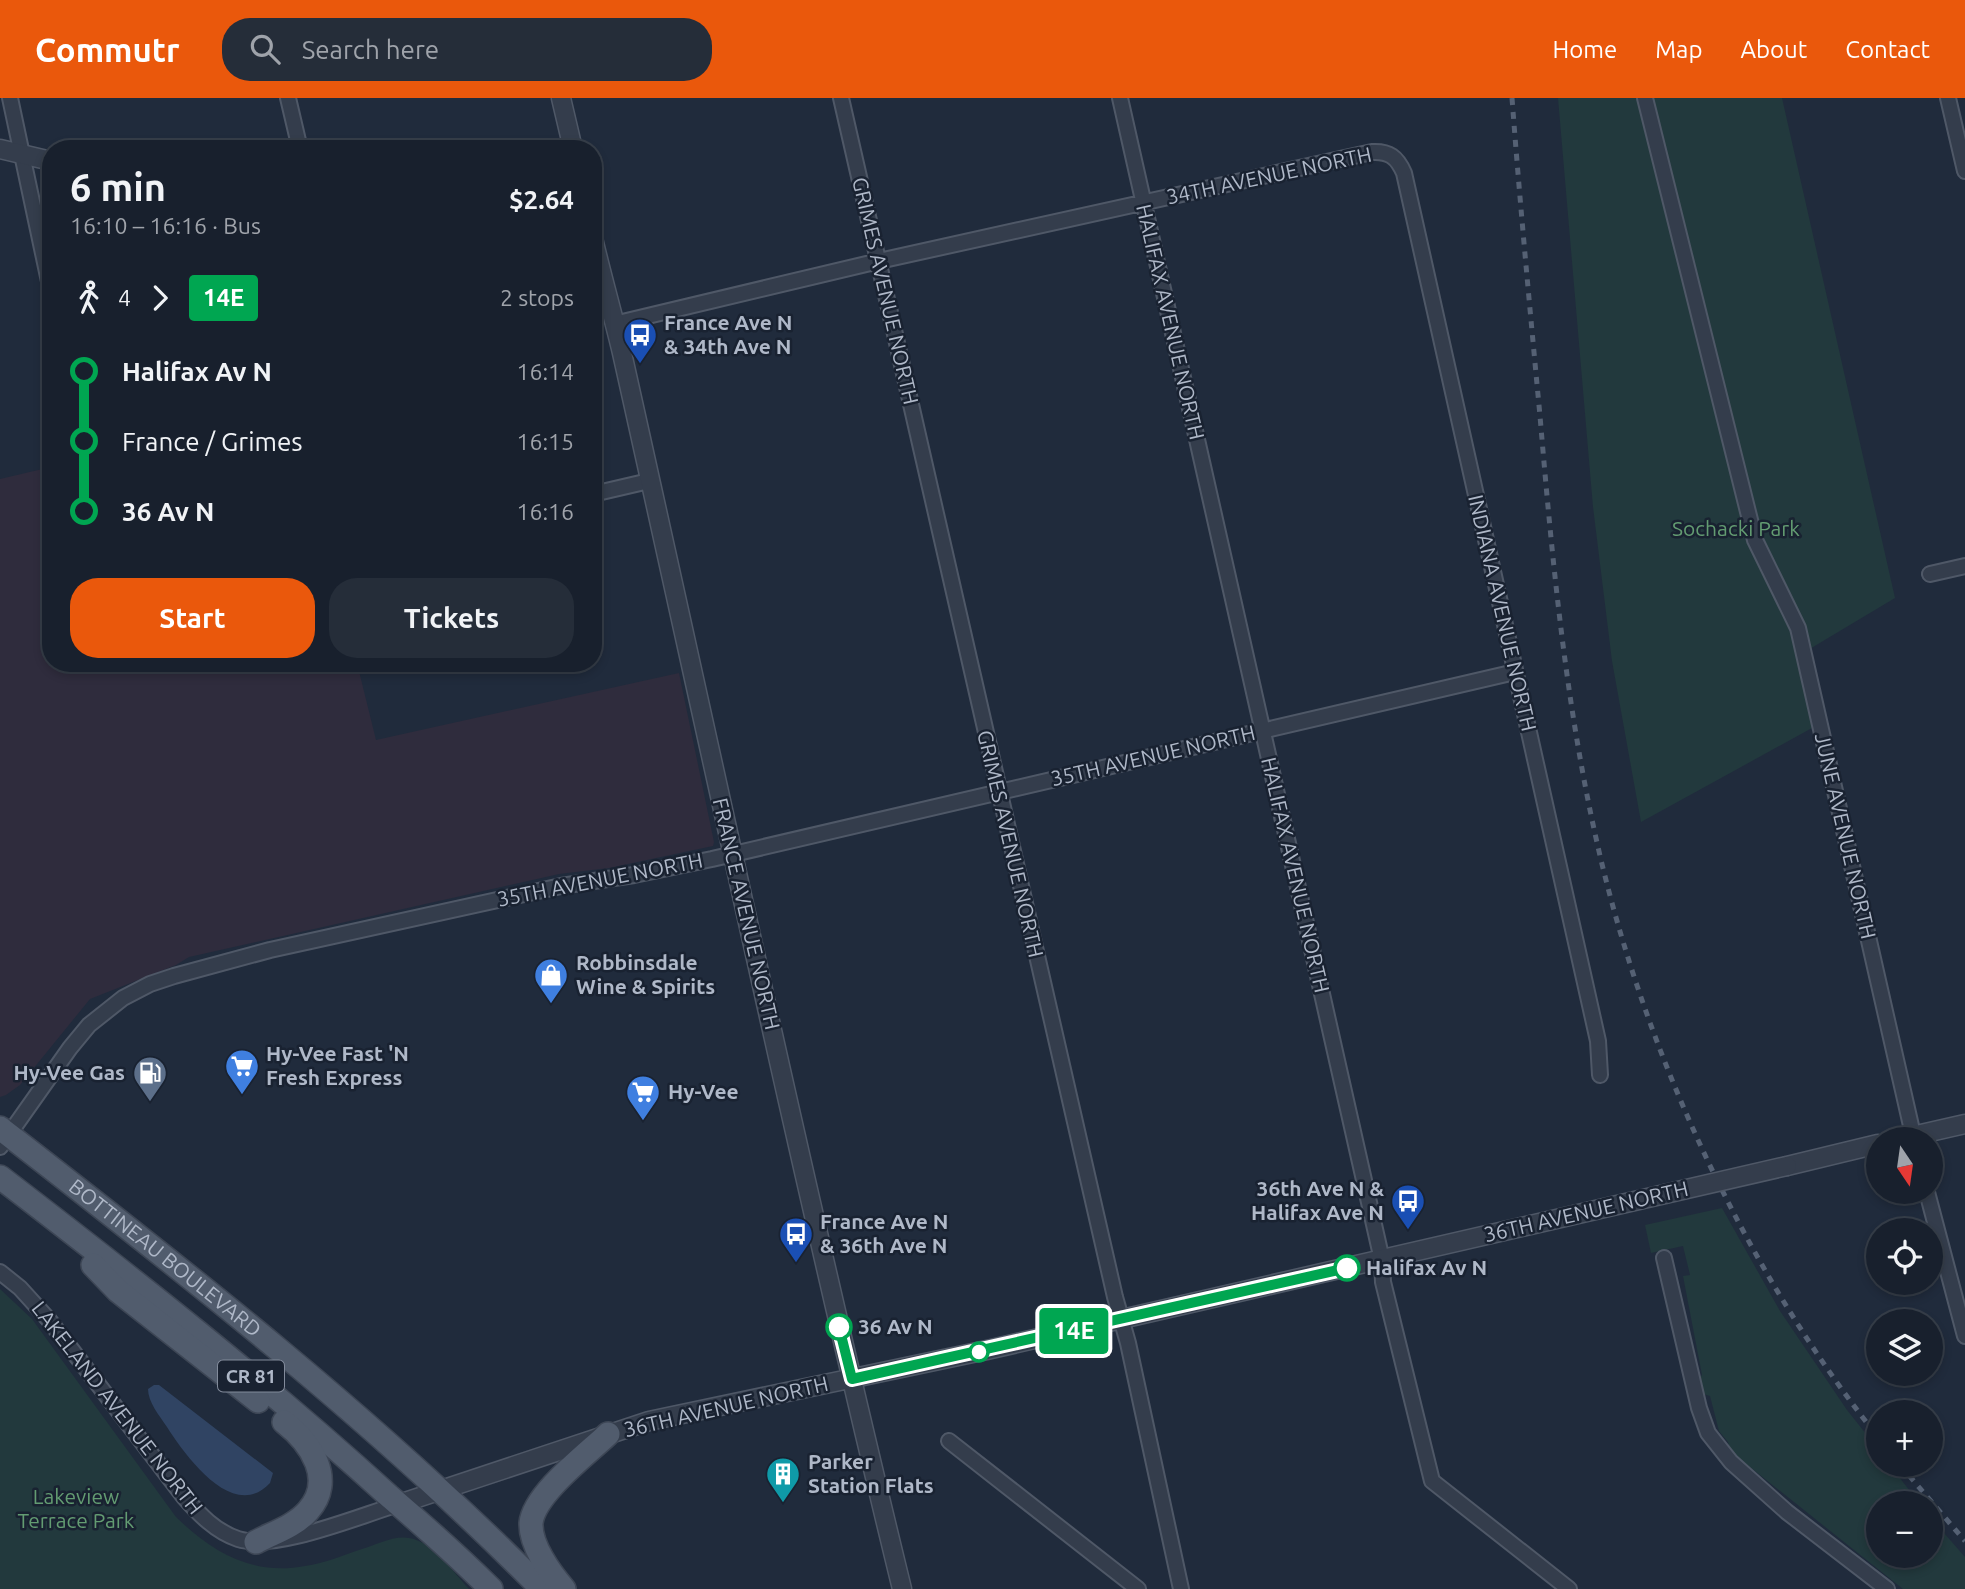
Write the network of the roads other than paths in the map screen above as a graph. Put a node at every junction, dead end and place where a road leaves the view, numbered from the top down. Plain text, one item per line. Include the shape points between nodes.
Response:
1 (10, 98) edge
2 (288, 98) edge
3 (561, 98) edge
4 (841, 98) edge
5 (1120, 98) edge
6 (1645, 98) edge
7 (1948, 98) edge
8 (298, 140) edge
9 (571, 140) edge
10 (0, 149) edge
11 (22, 154) junction
12 (1392, 155) joint
13 (42, 159) edge
14 (1965, 170) edge
15 (1143, 203) junction
16 (42, 248) edge
17 (878, 261) junction
18 (602, 276) edge
19 (602, 307) edge
20 (612, 319) junction
21 (649, 481) junction
22 (602, 492) edge
23 (1965, 566) edge
24 (1930, 574) dead end
25 (1515, 672) junction
26 (1263, 730) junction
27 (998, 792) junction
28 (731, 854) junction
29 (1600, 1075) dead end
30 (1965, 1124) edge
31 (1906, 1127) edge
32 (1943, 1129) edge
33 (3, 1137) edge
34 (1866, 1147) edge
35 (0, 1177) edge
36 (35, 1204) junction
37 (1930, 1204) edge
38 (1664, 1258) dead end
39 (1382, 1259) junction
40 (0, 1272) edge
41 (1121, 1320) junction
42 (1965, 1336) edge
43 (852, 1379) junction
44 (608, 1434) junction
45 (949, 1441) dead end
46 (439, 1490) junction
47 (399, 1504) junction
48 (256, 1542) junction
49 (491, 1589) edge
50 (542, 1589) edge
51 (564, 1589) edge
52 (902, 1589) edge
53 (1138, 1589) edge
54 (1181, 1589) edge
55 (1569, 1589) edge
56 (1887, 1589) edge

1 - 11 street
2 - 8 street
3 - 9 street
4 - 17 street, GRIMES AVENUE NORTH
5 - 15 street, HALIFAX AVENUE NORTH
6 - 31 street, JUNE AVENUE NORTH via 1755,540 1798,628
7 - 14 street
10 - 11 street
11 - 13 street
11 - 16 street
12 - 15 street, 34TH AVENUE NORTH via 1372,152
12 - 25 street, INDIANA AVENUE NORTH via 1404,173
15 - 17 street, 34TH AVENUE NORTH
15 - 26 street, HALIFAX AVENUE NORTH
17 - 20 street, 34TH AVENUE NORTH
17 - 27 street, GRIMES AVENUE NORTH
18 - 20 street, FRANCE AVENUE NORTH
19 - 20 street
20 - 21 street, FRANCE AVENUE NORTH
21 - 22 street
21 - 28 street, FRANCE AVENUE NORTH
23 - 24 street
25 - 26 street, 35TH AVENUE NORTH
25 - 29 street, INDIANA AVENUE NORTH via 1598,1041
26 - 27 street, 35TH AVENUE NORTH
26 - 39 street, HALIFAX AVENUE NORTH
27 - 28 street, 35TH AVENUE NORTH
27 - 41 street, GRIMES AVENUE NORTH
28 - 33 street, 35TH AVENUE NORTH via 531,892 270,950 150,984 89,1025
28 - 43 street, FRANCE AVENUE NORTH
30 - 32 street
33 - 46 main road, BOTTINEAU BOULEVARD / CR 81 via 297,1364
34 - 39 street, 36TH AVENUE NORTH, bridge
35 - 36 main road, BOTTINEAU BOULEVARD / CR 81
36 - 47 main road, BOTTINEAU BOULEVARD / CR 81 via 230,1358
36 - 48 main road via 118,1291 310,1447 320,1478 317,1496 293,1523
37 - 42 street
38 - 56 street via 1708,1433 1731,1462 1787,1512
39 - 41 street, 36TH AVENUE NORTH
39 - 55 street, HALIFAX AVENUE NORTH via 1383,1282 1432,1481
40 - 48 street, LAKELAND AVENUE NORTH via 49,1320 202,1517 237,1539
41 - 43 street, 36TH AVENUE NORTH
41 - 54 street, GRIMES AVENUE NORTH
43 - 44 street, 36TH AVENUE NORTH via 649,1421
43 - 52 street, FRANCE AVENUE NORTH
44 - 46 street, 36TH AVENUE NORTH
44 - 51 main road via 535,1508 531,1523 534,1539
45 - 53 street
46 - 47 street, 36TH AVENUE NORTH
46 - 50 main road, BOTTINEAU BOULEVARD / CR 81
47 - 48 street, LAKELAND AVENUE NORTH via 279,1541
47 - 49 main road, BOTTINEAU BOULEVARD / CR 81

